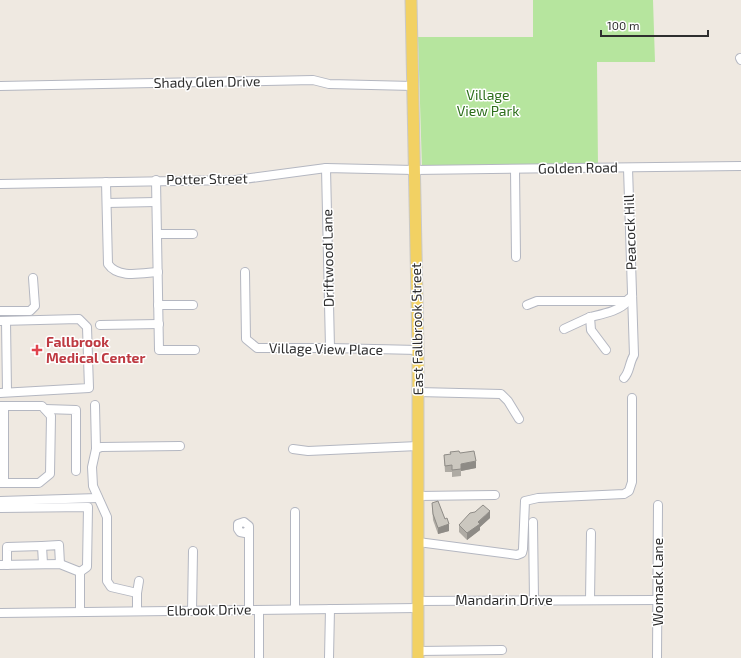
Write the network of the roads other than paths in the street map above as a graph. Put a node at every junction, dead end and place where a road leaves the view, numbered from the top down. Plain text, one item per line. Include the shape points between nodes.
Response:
1 (411, 0) edge
2 (0, 86) edge
3 (413, 86) junction
4 (741, 166) edge
5 (326, 168) junction
6 (628, 168) junction
7 (515, 169) junction
8 (414, 170) junction
9 (156, 180) junction
10 (106, 182) junction
11 (0, 184) edge
12 (156, 202) junction
13 (107, 203) junction
14 (157, 234) junction
15 (193, 234) dead end
16 (516, 257) dead end
17 (158, 272) junction
18 (245, 272) dead end
19 (33, 278) dead end
20 (631, 297) junction
21 (158, 305) junction
22 (193, 305) dead end
23 (527, 305) dead end
24 (0, 311) edge
25 (590, 317) junction
26 (3, 321) edge
27 (159, 324) junction
28 (100, 325) dead end
29 (564, 329) dead end
30 (330, 348) junction
31 (196, 350) dead end
32 (418, 350) junction
33 (606, 350) dead end
34 (624, 378) dead end
35 (4, 392) edge
36 (418, 392) junction
37 (632, 398) dead end
38 (95, 405) dead end
39 (2, 406) edge
40 (45, 409) junction
41 (519, 419) dead end
42 (180, 446) dead end
43 (418, 446) junction
44 (293, 449) dead end
45 (96, 450) junction
46 (76, 471) dead end
47 (2, 483) edge
48 (495, 495) dead end
49 (418, 496) junction
50 (98, 498) junction
51 (0, 501) edge
52 (658, 506) dead end
53 (0, 508) edge
54 (295, 512) dead end
55 (533, 522) dead end
56 (249, 533) dead end
57 (591, 533) dead end
58 (418, 542) junction
59 (42, 546) junction
60 (193, 551) dead end
61 (43, 564) junction
62 (60, 564) junction
63 (4, 565) edge
64 (80, 572) junction
65 (139, 581) dead end
66 (137, 593) junction
67 (590, 600) junction
68 (658, 600) junction
69 (534, 601) junction
70 (418, 604) junction
71 (295, 609) junction
72 (330, 609) junction
73 (249, 610) junction
74 (259, 610) junction
75 (137, 611) junction
76 (192, 611) junction
77 (80, 612) junction
78 (0, 613) edge
79 (502, 650) dead end
80 (418, 655) edge
81 (259, 658) edge
82 (329, 658) edge
83 (657, 658) edge

1 - 3 main road, East Fallbrook Street
2 - 3 street, Shady Glen Drive via 313,80 329,84
3 - 8 main road, East Fallbrook Street
4 - 6 street, Golden Road
5 - 8 street, Potter Street
5 - 9 street, Potter Street via 236,180
5 - 30 street, Driftwood Lane
6 - 7 street, Golden Road
6 - 20 street, Peacock Hill via 633,293
7 - 8 street, Golden Road
7 - 16 street
8 - 32 main road, East Fallbrook Street
9 - 10 street, Potter Street
9 - 12 street
10 - 11 street, Potter Street
10 - 13 street
12 - 13 street
12 - 14 street
13 - 17 street via 108,264 120,273
14 - 15 street
14 - 17 street
17 - 21 street
18 - 30 street, Village View Place via 246,339 257,348
19 - 24 street via 35,306 30,310
20 - 23 street via 626,301 537,300
20 - 25 street via 625,304
20 - 34 street, Peacock Hill via 634,355 628,374
21 - 22 street
21 - 27 street
25 - 29 street
25 - 33 street via 591,330
26 - 35 street
26 - 35 street via 79,319 87,327 89,388
27 - 28 street
27 - 31 street via 159,350
30 - 32 street, Village View Place
32 - 36 main road, East Fallbrook Street
36 - 41 street via 501,394
36 - 43 main road, East Fallbrook Street
37 - 58 street via 632,482 629,491 624,494 538,498 525,501 523,548 522,553 517,555
38 - 45 street
39 - 40 street via 42,406
39 - 47 street
40 - 46 street via 76,410
40 - 47 street via 51,416 50,474 38,483
42 - 45 street via 101,447
43 - 44 street via 308,451
43 - 49 main road, East Fallbrook Street
45 - 50 street via 92,467 93,486
48 - 49 street
49 - 58 main road, East Fallbrook Street
50 - 51 street
50 - 66 street via 107,517 107,581 111,587
52 - 68 street, Womack Lane
53 - 64 street via 88,507 87,567
54 - 71 street
55 - 69 street
56 - 73 street
57 - 67 street
58 - 70 main road, East Fallbrook Street
59 - 61 street
59 - 62 street via 59,545
59 - 63 street via 7,547
60 - 76 street
61 - 62 street
61 - 63 street
62 - 64 street
64 - 77 street
65 - 66 street
66 - 75 street
67 - 68 street, Mandarin Drive
67 - 69 street, Mandarin Drive
68 - 83 street, Womack Lane
69 - 70 street, Mandarin Drive
70 - 72 street, Elbrook Drive
70 - 80 main road, East Fallbrook Street
71 - 72 street, Elbrook Drive
71 - 74 street, Elbrook Drive
72 - 82 street
73 - 74 street, Elbrook Drive
73 - 76 street, Elbrook Drive
74 - 81 street
75 - 76 street, Elbrook Drive
75 - 77 street, Elbrook Drive
77 - 78 street, Elbrook Drive
79 - 80 street

